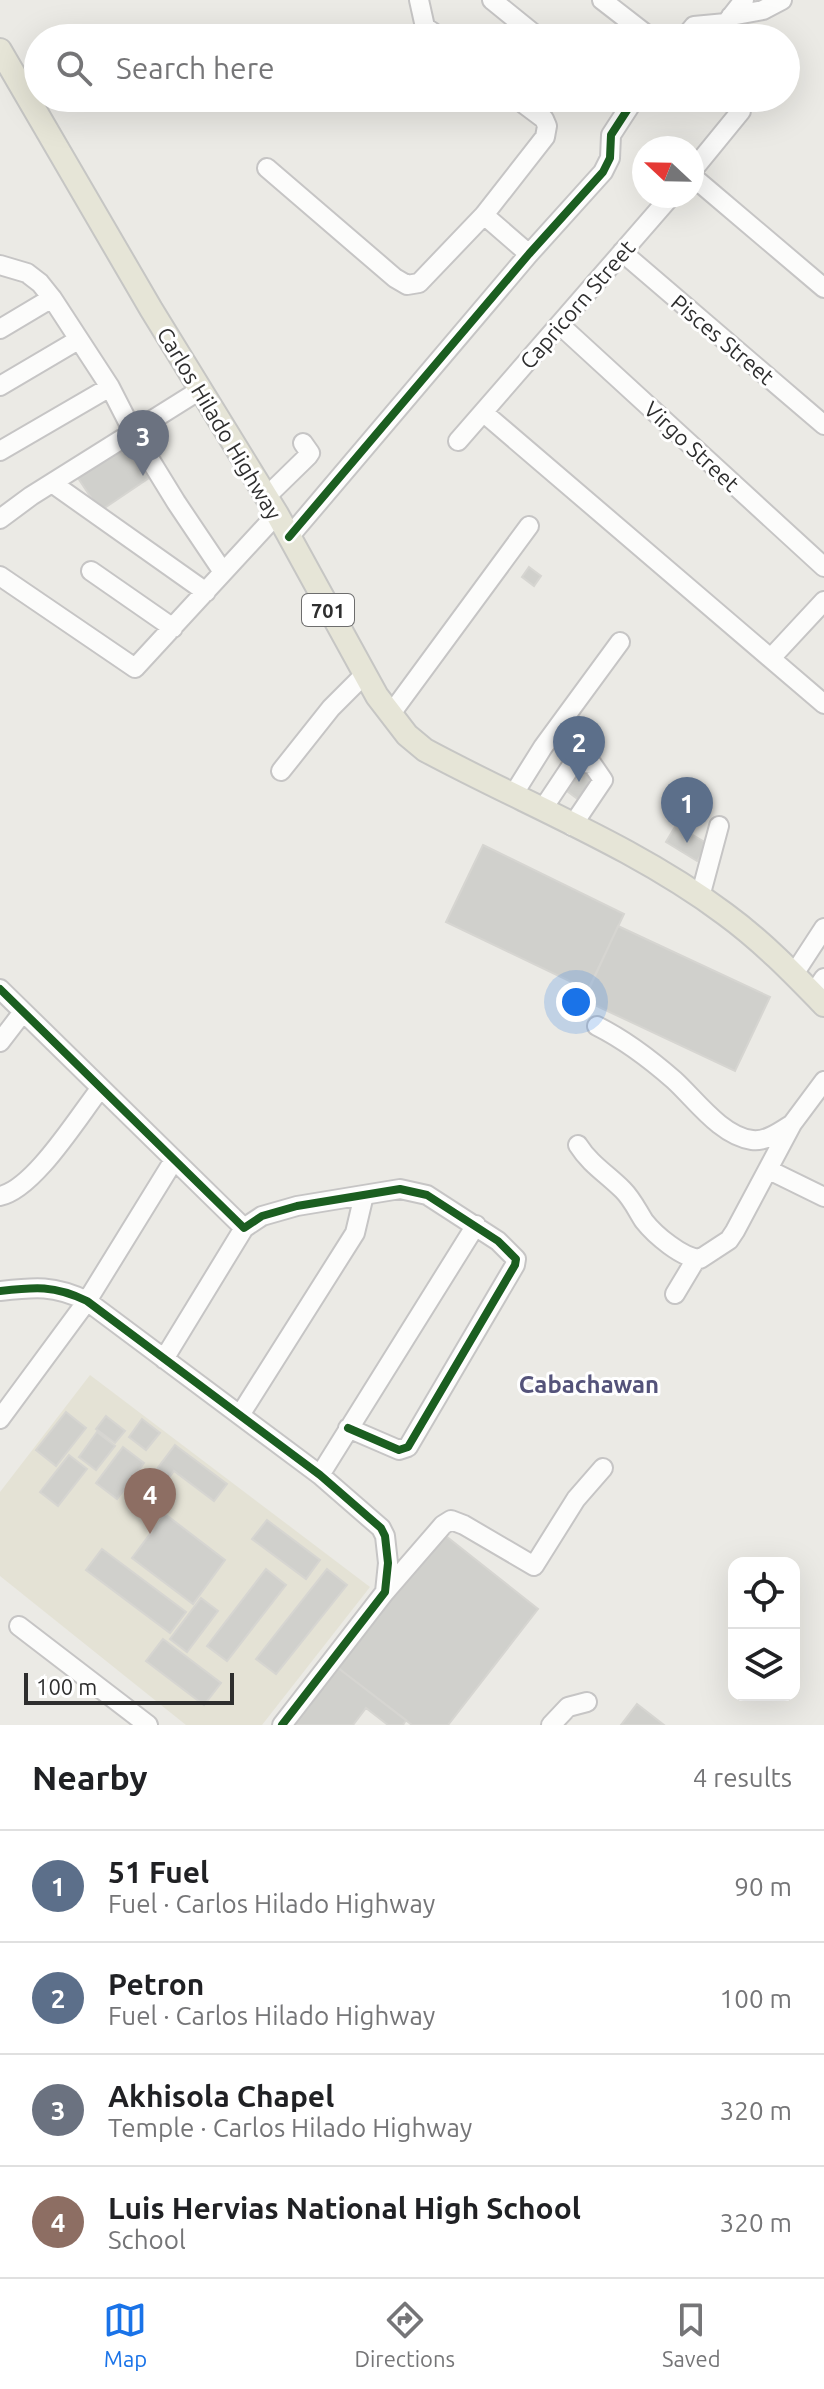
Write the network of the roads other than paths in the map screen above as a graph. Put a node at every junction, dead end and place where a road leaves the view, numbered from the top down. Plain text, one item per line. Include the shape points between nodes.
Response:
1 (419, 0) edge
2 (492, 0) edge
3 (602, 0) edge
4 (744, 0) edge
5 (782, 0) edge
6 (731, 16) junction
7 (424, 24) edge
8 (522, 24) edge
9 (633, 24) edge
10 (715, 24) edge
11 (0, 50) edge
12 (24, 91) edge
13 (36, 112) edge
14 (535, 112) edge
15 (621, 112) edge
16 (740, 112) edge
17 (704, 159) edge
18 (267, 168) dead end
19 (704, 184) edge
20 (660, 208) edge
21 (484, 215) junction
22 (622, 252) junction
23 (529, 254) junction
24 (0, 265) edge
25 (824, 288) edge
26 (52, 298) junction
27 (560, 325) junction
28 (0, 329) edge
29 (78, 340) junction
30 (0, 386) edge
31 (110, 387) junction
32 (200, 390) junction
33 (484, 413) junction
34 (824, 425) edge
35 (133, 432) junction
36 (458, 441) dead end
37 (303, 443) dead end
38 (0, 451) edge
39 (52, 483) junction
40 (271, 506) junction
41 (0, 519) edge
42 (529, 526) dead end
43 (289, 537) junction
44 (824, 567) edge
45 (91, 571) dead end
46 (223, 572) junction
47 (0, 576) edge
48 (206, 592) junction
49 (824, 601) edge
50 (173, 628) junction
51 (620, 642) dead end
52 (771, 658) junction
53 (365, 674) junction
54 (824, 704) edge
55 (390, 715) junction
56 (281, 771) dead end
57 (513, 795) junction
58 (542, 810) junction
59 (572, 826) junction
60 (719, 826) dead end
61 (700, 897) junction
62 (824, 928) edge
63 (794, 974) junction
64 (0, 989) edge
65 (820, 993) edge
66 (23, 1012) junction
67 (597, 1026) dead end
68 (0, 1042) edge
69 (824, 1081) edge
70 (100, 1089) junction
71 (792, 1124) junction
72 (578, 1145) dead end
73 (174, 1160) junction
74 (769, 1170) junction
75 (364, 1195) junction
76 (0, 1196) edge
77 (824, 1197) edge
78 (476, 1225) junction
79 (244, 1228) junction
80 (696, 1259) junction
81 (0, 1291) edge
82 (675, 1294) dead end
83 (87, 1301) junction
84 (164, 1359) junction
85 (240, 1415) junction
86 (0, 1419) edge
87 (348, 1428) junction
88 (603, 1468) dead end
89 (320, 1475) junction
90 (385, 1592) junction
91 (19, 1626) dead end
92 (587, 1702) dead end
93 (148, 1725) edge
94 (282, 1725) edge
95 (551, 1725) edge

1 - 7 street
2 - 8 street
3 - 9 street
4 - 6 street
5 - 6 street
6 - 10 street
11 - 12 main road, Carlos Hilado Highway / 701
13 - 32 main road, Carlos Hilado Highway / 701
14 - 21 street via 544,119 547,133
15 - 23 street via 611,135 608,165
16 - 17 street
18 - 21 street via 407,285 419,283
19 - 25 street
20 - 22 street, Capricorn Street
21 - 23 street
22 - 27 street, Capricorn Street
22 - 34 street, Pisces Street
23 - 43 street
24 - 26 street via 35,279
26 - 28 street
26 - 29 street
27 - 33 street, Capricorn Street
27 - 44 street, Virgo Street
29 - 30 street
29 - 31 street
31 - 35 street
31 - 38 street
32 - 35 street
32 - 40 main road, Carlos Hilado Highway / 701
33 - 36 street, Capricorn Street
33 - 52 street
35 - 39 street
35 - 46 street
37 - 40 street via 310,453
39 - 41 street
39 - 48 street
40 - 43 main road, Carlos Hilado Highway / 701
40 - 46 street
42 - 55 street
43 - 53 main road, Carlos Hilado Highway / 701
45 - 50 street
46 - 48 street
47 - 50 street via 133,668
48 - 50 street
49 - 52 street
51 - 57 street
52 - 54 street
53 - 55 main road, Carlos Hilado Highway / 701
53 - 56 street
55 - 57 main road, Carlos Hilado Highway / 701 via 425,750
57 - 58 main road, Carlos Hilado Highway / 701
58 - 59 main road, Carlos Hilado Highway / 701
58 - 59 street via 570,768 578,762 592,764 603,780
59 - 61 main road, Carlos Hilado Highway / 701
60 - 61 street
61 - 63 main road, Carlos Hilado Highway / 701
62 - 63 street
63 - 65 main road, Carlos Hilado Highway / 701
64 - 66 street
66 - 68 street
66 - 70 street
67 - 71 street via 621,1038 740,1136 758,1140
69 - 71 street
70 - 73 street
70 - 76 street via 33,1176
71 - 74 street
72 - 80 street via 627,1194 652,1230
73 - 79 street
73 - 83 street
74 - 77 street
74 - 80 street via 729,1240
75 - 78 street via 400,1189 427,1195
75 - 79 street via 297,1206 262,1216
75 - 85 street via 355,1233
78 - 87 street
78 - 87 street via 517,1262 408,1447 399,1450
79 - 84 street
80 - 82 street
81 - 83 street via 41,1287
83 - 84 street
83 - 86 street
84 - 85 street
85 - 89 street
87 - 89 street
88 - 90 street via 576,1499 534,1566 451,1520
89 - 90 street via 381,1528 388,1563
90 - 94 street
91 - 93 street
92 - 95 street via 568,1707

